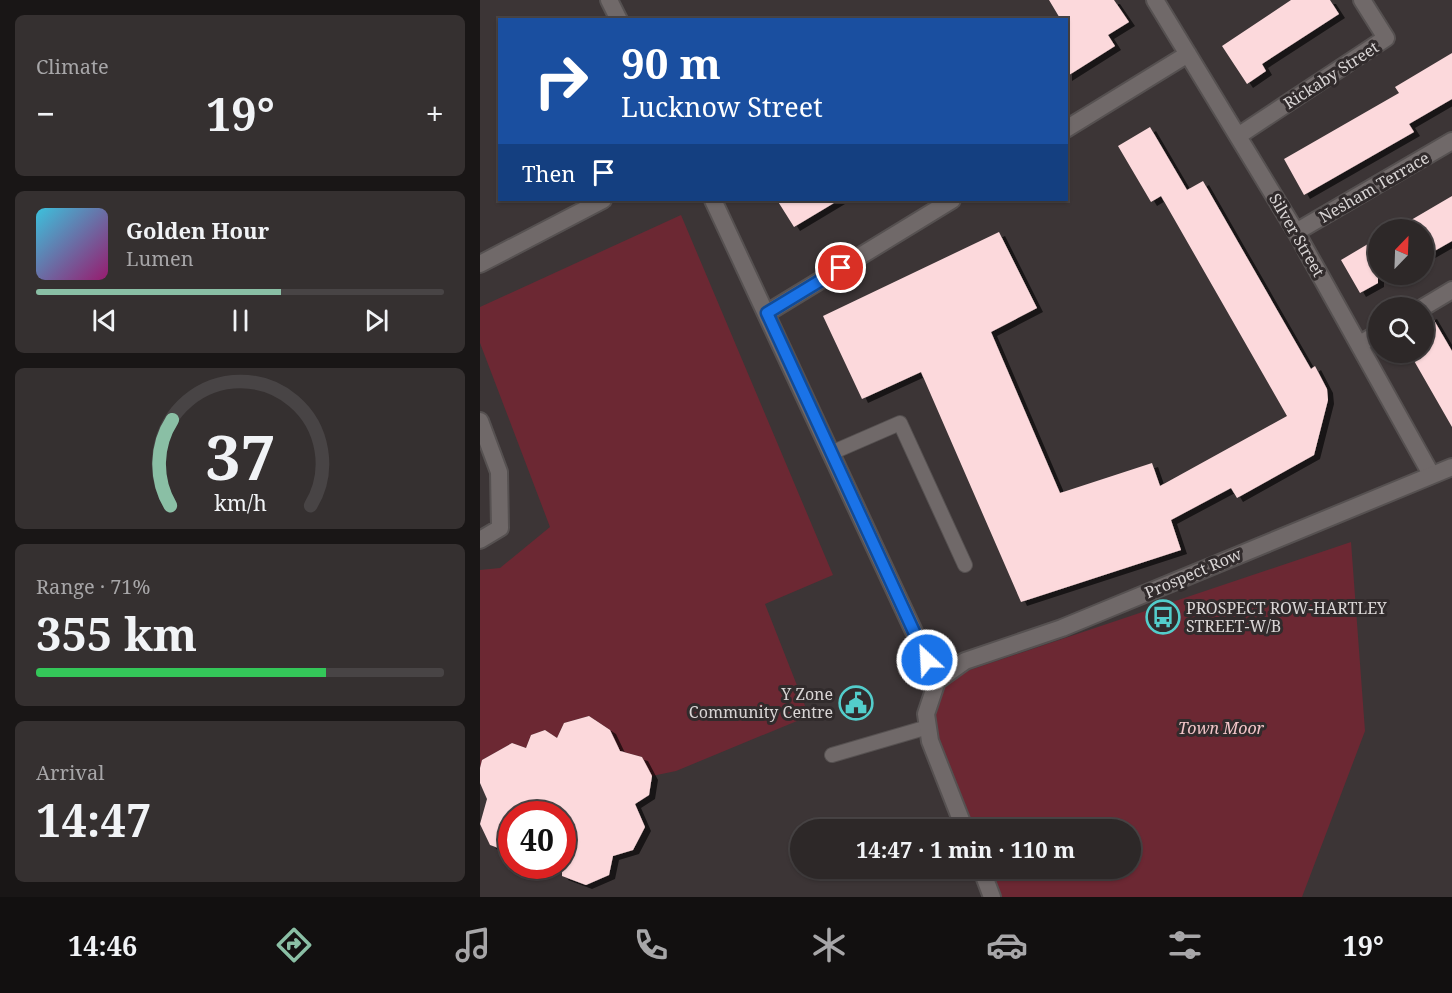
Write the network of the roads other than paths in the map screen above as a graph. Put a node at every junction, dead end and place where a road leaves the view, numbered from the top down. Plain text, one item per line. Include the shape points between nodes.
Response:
1 (609, 0) edge
2 (1155, 0) edge
3 (1362, 0) edge
4 (618, 18) edge
5 (1188, 54) junction
6 (1068, 128) edge
7 (1238, 136) junction
8 (1452, 141) edge
9 (601, 201) edge
10 (713, 201) edge
11 (950, 201) edge
12 (1296, 232) junction
13 (480, 264) edge
14 (1452, 290) edge
15 (1434, 301) edge
16 (767, 313) junction
17 (1368, 339) edge
18 (1360, 344) junction
19 (480, 421) edge
20 (831, 453) junction
21 (1452, 467) edge
22 (1431, 474) junction
23 (480, 540) edge
24 (965, 565) dead end
25 (937, 681) junction
26 (928, 727) junction
27 (832, 755) dead end
28 (961, 819) edge
29 (985, 879) edge
30 (992, 897) edge

1 - 4 street
2 - 5 street, Silver Street
3 - 7 street, Rickaby Street via 1386,39
5 - 6 street
5 - 7 street, Silver Street
7 - 12 street, Silver Street
8 - 12 street, Nesham Terrace
9 - 13 street
10 - 16 street
11 - 16 street
12 - 18 street, Silver Street
14 - 15 street
16 - 20 street
17 - 18 street
18 - 22 street, Silver Street
19 - 23 street via 500,472 500,528
20 - 24 lane via 900,423
20 - 25 street
21 - 22 street, Prospect Row
22 - 25 street, Prospect Row via 1062,628 964,661
25 - 26 street via 926,714
26 - 27 lane
26 - 28 street
29 - 30 street

